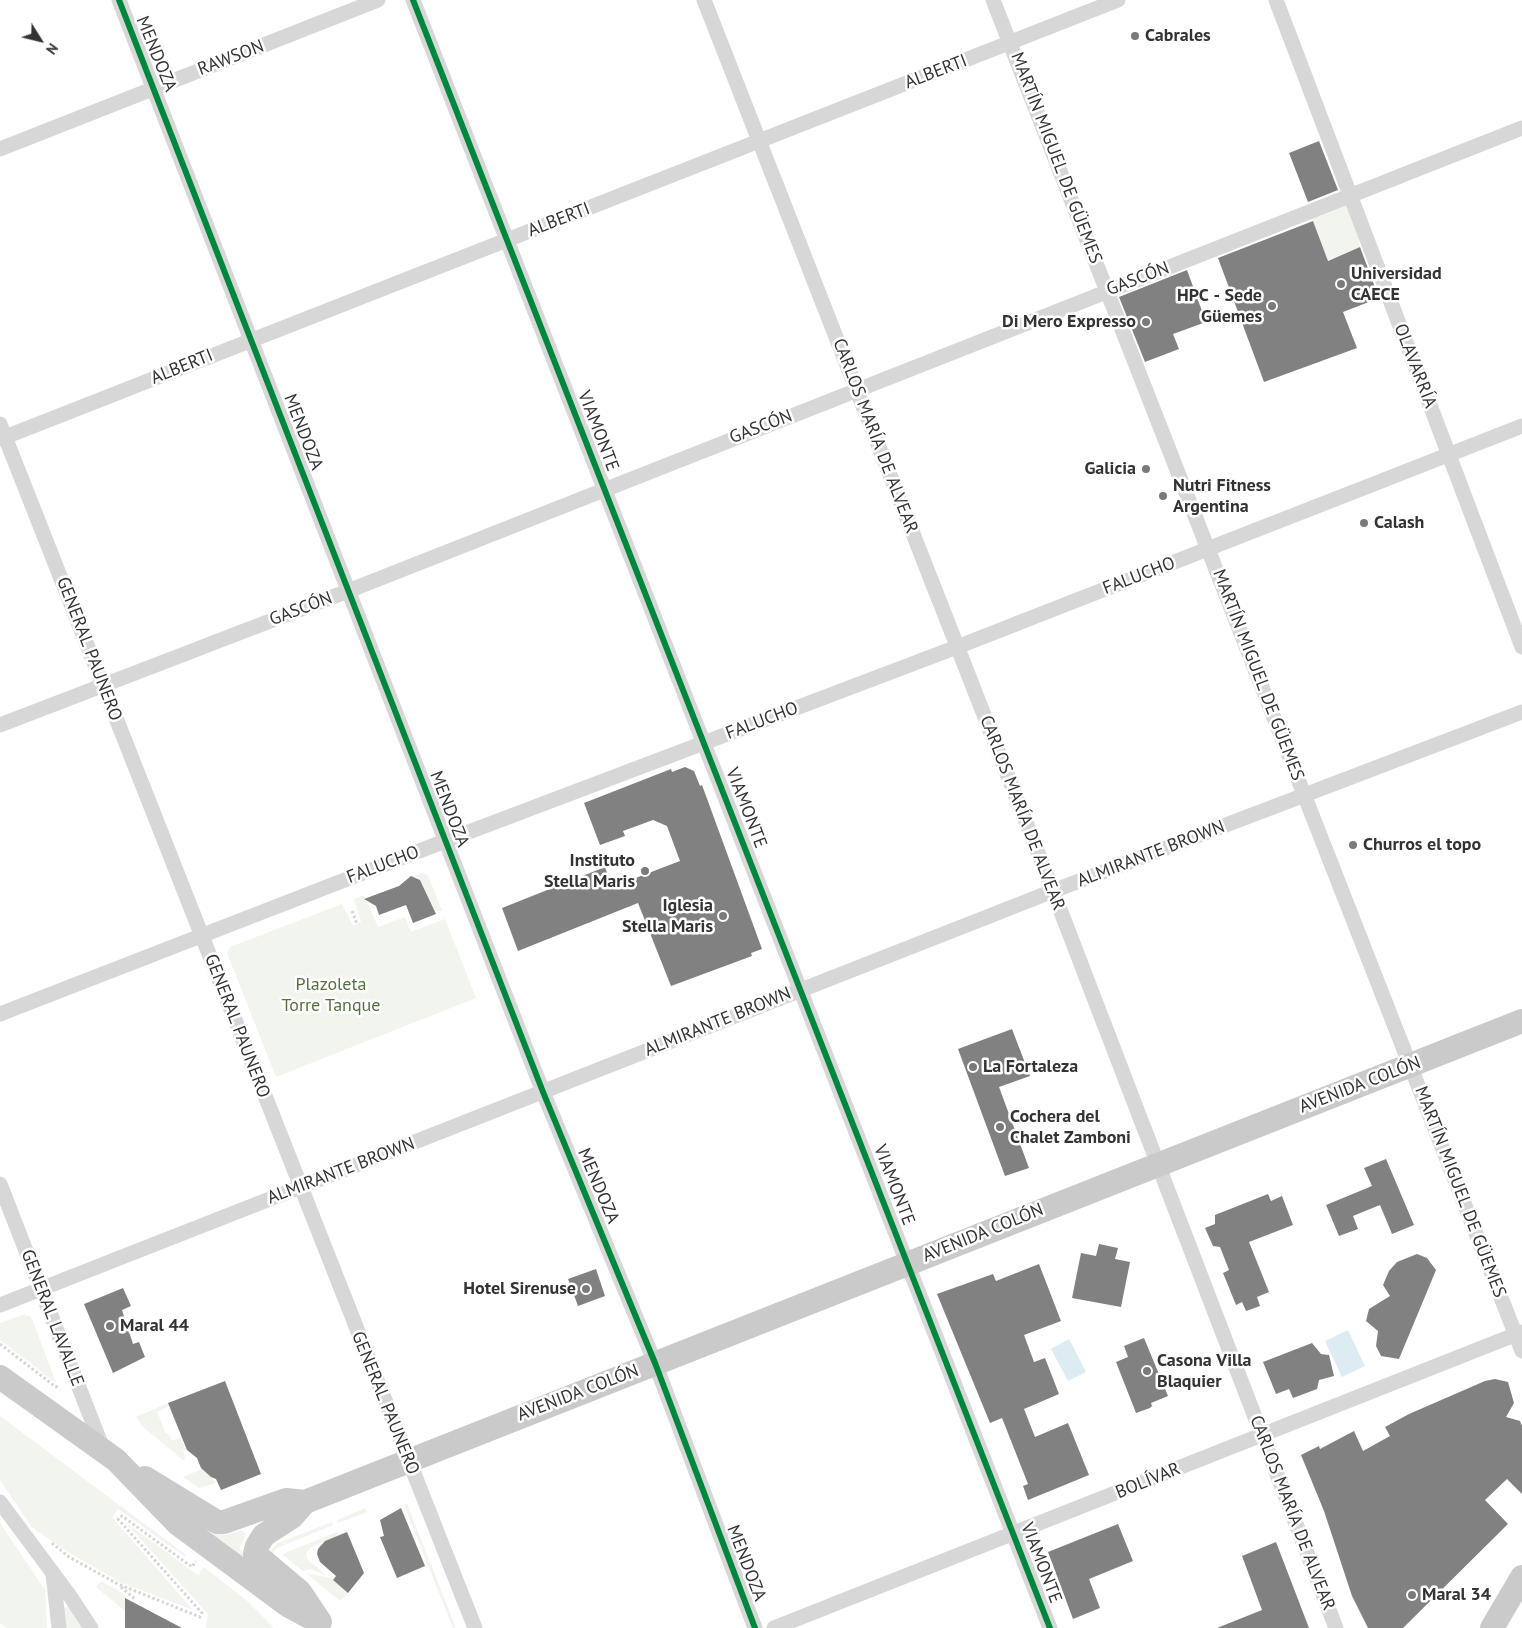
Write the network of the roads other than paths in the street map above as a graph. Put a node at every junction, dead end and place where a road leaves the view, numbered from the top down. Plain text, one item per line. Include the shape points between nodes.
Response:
1 (119, 0) edge
2 (378, 0) edge
3 (413, 0) edge
4 (704, 0) edge
5 (993, 0) edge
6 (1118, 0) edge
7 (1276, 0) edge
8 (1010, 42) junction
9 (154, 88) junction
10 (1522, 128) edge
11 (760, 141) junction
12 (0, 149) edge
13 (1350, 196) junction
14 (507, 240) junction
15 (1108, 291) junction
16 (252, 339) junction
17 (857, 390) junction
18 (1522, 426) edge
19 (2, 433) edge
20 (1449, 454) junction
21 (604, 489) junction
22 (1209, 548) junction
23 (348, 591) junction
24 (958, 647) junction
25 (1522, 647) edge
26 (103, 686) junction
27 (1522, 712) edge
28 (0, 725) edge
29 (704, 743) junction
30 (1305, 796) junction
31 (445, 842) junction
32 (1053, 891) junction
33 (201, 936) junction
34 (801, 990) junction
35 (0, 1014) edge
36 (1522, 1021) edge
37 (1410, 1065) junction
38 (543, 1092) junction
39 (1157, 1164) junction
40 (0, 1184) edge
41 (300, 1187) junction
42 (908, 1263) junction
43 (41, 1289) junction
44 (0, 1305) edge
45 (1519, 1333) edge
46 (1522, 1350) edge
47 (655, 1363) junction
48 (0, 1377) edge
49 (1262, 1435) junction
50 (110, 1456) junction
51 (408, 1460) junction
52 (0, 1502) edge
53 (304, 1502) junction
54 (1014, 1534) junction
55 (53, 1574) junction
56 (1522, 1577) edge
57 (323, 1625) edge
58 (1489, 1626) edge
59 (58, 1628) edge
60 (91, 1628) edge
61 (474, 1628) edge
62 (755, 1628) edge
63 (774, 1628) edge
64 (1050, 1628) edge
65 (1336, 1628) edge

1 - 9 street, MENDOZA
2 - 9 street, RAWSON
3 - 14 street, VIAMONTE
4 - 11 street, CARLOS MARÍA DE ALVEAR
5 - 8 street, MARTÍN MIGUEL DE GÜEMES
6 - 8 street, ALBERTI
7 - 13 street, OLAVARRÍA
8 - 11 street, ALBERTI
8 - 15 street, MARTÍN MIGUEL DE GÜEMES
9 - 12 street, RAWSON
9 - 16 street, MENDOZA
10 - 13 street, GASCÓN
11 - 14 street, ALBERTI
11 - 17 street, CARLOS MARÍA DE ALVEAR
13 - 15 street, GASCÓN
13 - 20 street, OLAVARRÍA
14 - 16 street, ALBERTI
14 - 21 street, VIAMONTE
15 - 17 street, GASCÓN
15 - 22 street, MARTÍN MIGUEL DE GÜEMES
16 - 19 street, ALBERTI
16 - 23 street, MENDOZA
17 - 21 street, GASCÓN
17 - 24 street, CARLOS MARÍA DE ALVEAR
18 - 20 street, FALUCHO
19 - 26 street, GENERAL PAUNERO
20 - 22 street, FALUCHO
20 - 25 street, OLAVARRÍA
21 - 23 street, GASCÓN
21 - 29 street, VIAMONTE
22 - 24 street, FALUCHO
22 - 30 street, MARTÍN MIGUEL DE GÜEMES
23 - 26 street, GASCÓN
23 - 31 street, MENDOZA
24 - 29 street, FALUCHO
24 - 32 street, CARLOS MARÍA DE ALVEAR
26 - 28 street, GASCÓN
26 - 33 street, GENERAL PAUNERO
27 - 30 street, ALMIRANTE BROWN
29 - 31 street, FALUCHO
29 - 34 street, VIAMONTE
30 - 32 street, ALMIRANTE BROWN
30 - 37 street, MARTÍN MIGUEL DE GÜEMES
31 - 33 street, FALUCHO
31 - 38 street, MENDOZA
32 - 34 street, ALMIRANTE BROWN
32 - 39 street, CARLOS MARÍA DE ALVEAR
33 - 35 street, FALUCHO
33 - 41 street, GENERAL PAUNERO
34 - 38 street, ALMIRANTE BROWN
34 - 42 street, VIAMONTE
36 - 37 main road, AVENIDA COLÓN
37 - 39 main road, AVENIDA COLÓN
37 - 45 street, MARTÍN MIGUEL DE GÜEMES
38 - 41 street, ALMIRANTE BROWN
38 - 47 street, MENDOZA
39 - 42 main road, AVENIDA COLÓN
39 - 49 street, CARLOS MARÍA DE ALVEAR
40 - 43 street, GENERAL LAVALLE
41 - 43 street, ALMIRANTE BROWN
41 - 51 street, GENERAL PAUNERO
42 - 47 main road, AVENIDA COLÓN
42 - 54 street, VIAMONTE
43 - 44 street, ALMIRANTE BROWN
43 - 50 street, GENERAL LAVALLE
45 - 46 street, MARTÍN MIGUEL DE GÜEMES
45 - 49 street, BOLÍVAR
47 - 51 main road, AVENIDA COLÓN
47 - 62 street, MENDOZA
48 - 50 main road
49 - 54 street, BOLÍVAR
49 - 65 street, CARLOS MARÍA DE ALVEAR
50 - 53 main road via 217,1522 286,1500
50 - 57 main road via 177,1523 289,1606
51 - 53 main road, AVENIDA COLÓN
51 - 61 street, GENERAL PAUNERO
52 - 55 street
53 - 57 main road via 292,1517 264,1534 256,1554 300,1592
54 - 63 street, BOLÍVAR
54 - 64 street, VIAMONTE
55 - 59 street
55 - 60 street
56 - 58 main road

